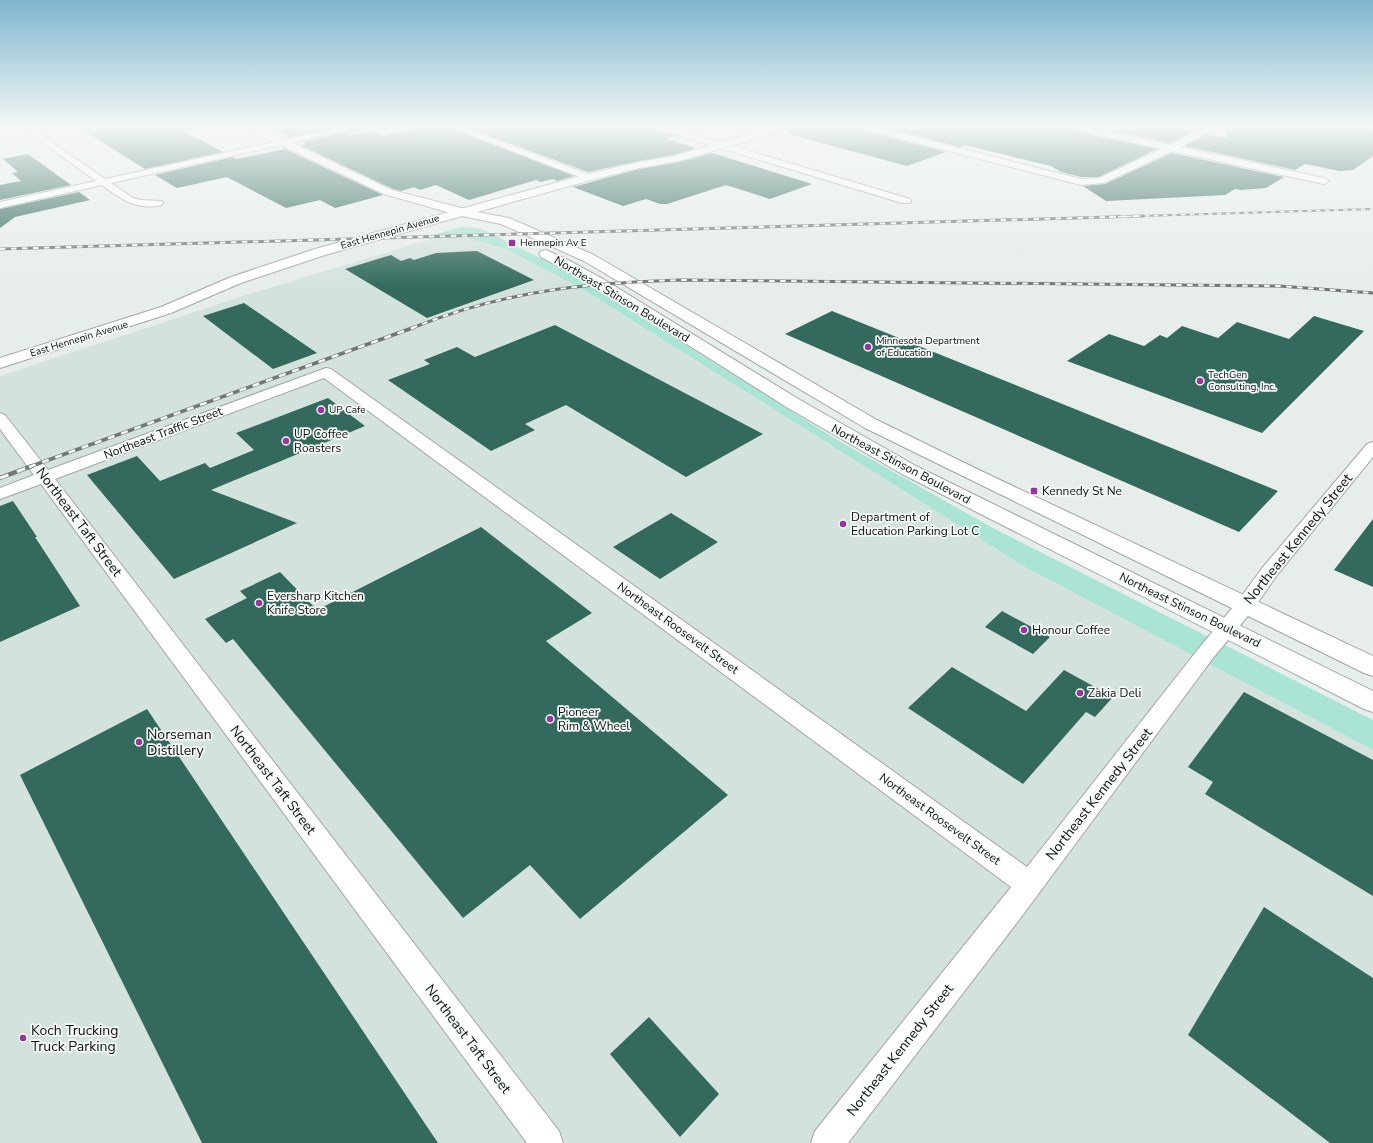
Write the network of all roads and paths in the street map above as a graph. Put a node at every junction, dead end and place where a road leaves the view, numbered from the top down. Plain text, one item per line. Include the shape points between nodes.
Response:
1 (106, 181) edge
2 (366, 181) edge
3 (572, 181) edge
4 (606, 181) edge
5 (840, 181) edge
6 (1078, 181) edge
7 (1094, 181) edge
8 (1321, 181) edge
9 (103, 182) junction
10 (1324, 182) dead end
11 (906, 201) dead end
12 (158, 203) dead end
13 (0, 205) edge
14 (461, 212) junction
15 (483, 218) junction
16 (181, 305) junction
17 (0, 363) edge
18 (326, 372) joint
19 (0, 418) edge
20 (1373, 447) edge
21 (44, 477) junction
22 (0, 494) edge
23 (1244, 606) junction
24 (1227, 628) junction
25 (1373, 667) edge
26 (1373, 702) edge
27 (1029, 884) junction
28 (547, 1143) edge
29 (827, 1143) edge

1 - 9 street
2 - 14 main road via 388,192
3 - 14 main road, East Hennepin Avenue
4 - 15 main road, East Hennepin Avenue
5 - 11 street
6 - 7 street
8 - 10 street
9 - 12 street via 129,200
9 - 13 street
14 - 15 main road
14 - 16 main road, East Hennepin Avenue via 279,265 236,280
15 - 16 main road, East Hennepin Avenue
15 - 23 main road, Northeast Stinson Boulevard via 505,220 589,258 871,424
15 - 24 main road, Northeast Stinson Boulevard via 483,225 588,276 864,446
16 - 17 main road, East Hennepin Avenue
18 - 21 street, Northeast Traffic Street
18 - 27 street, Northeast Roosevelt Street
19 - 21 street, Northeast Taft Street
20 - 23 street, Northeast Kennedy Street
21 - 22 street, Northeast Traffic Street
21 - 28 street, Northeast Taft Street
23 - 24 street, Northeast Kennedy Street
23 - 25 main road, Northeast Stinson Boulevard
24 - 26 main road, Northeast Stinson Boulevard
24 - 27 street, Northeast Kennedy Street
27 - 29 street, Northeast Kennedy Street

